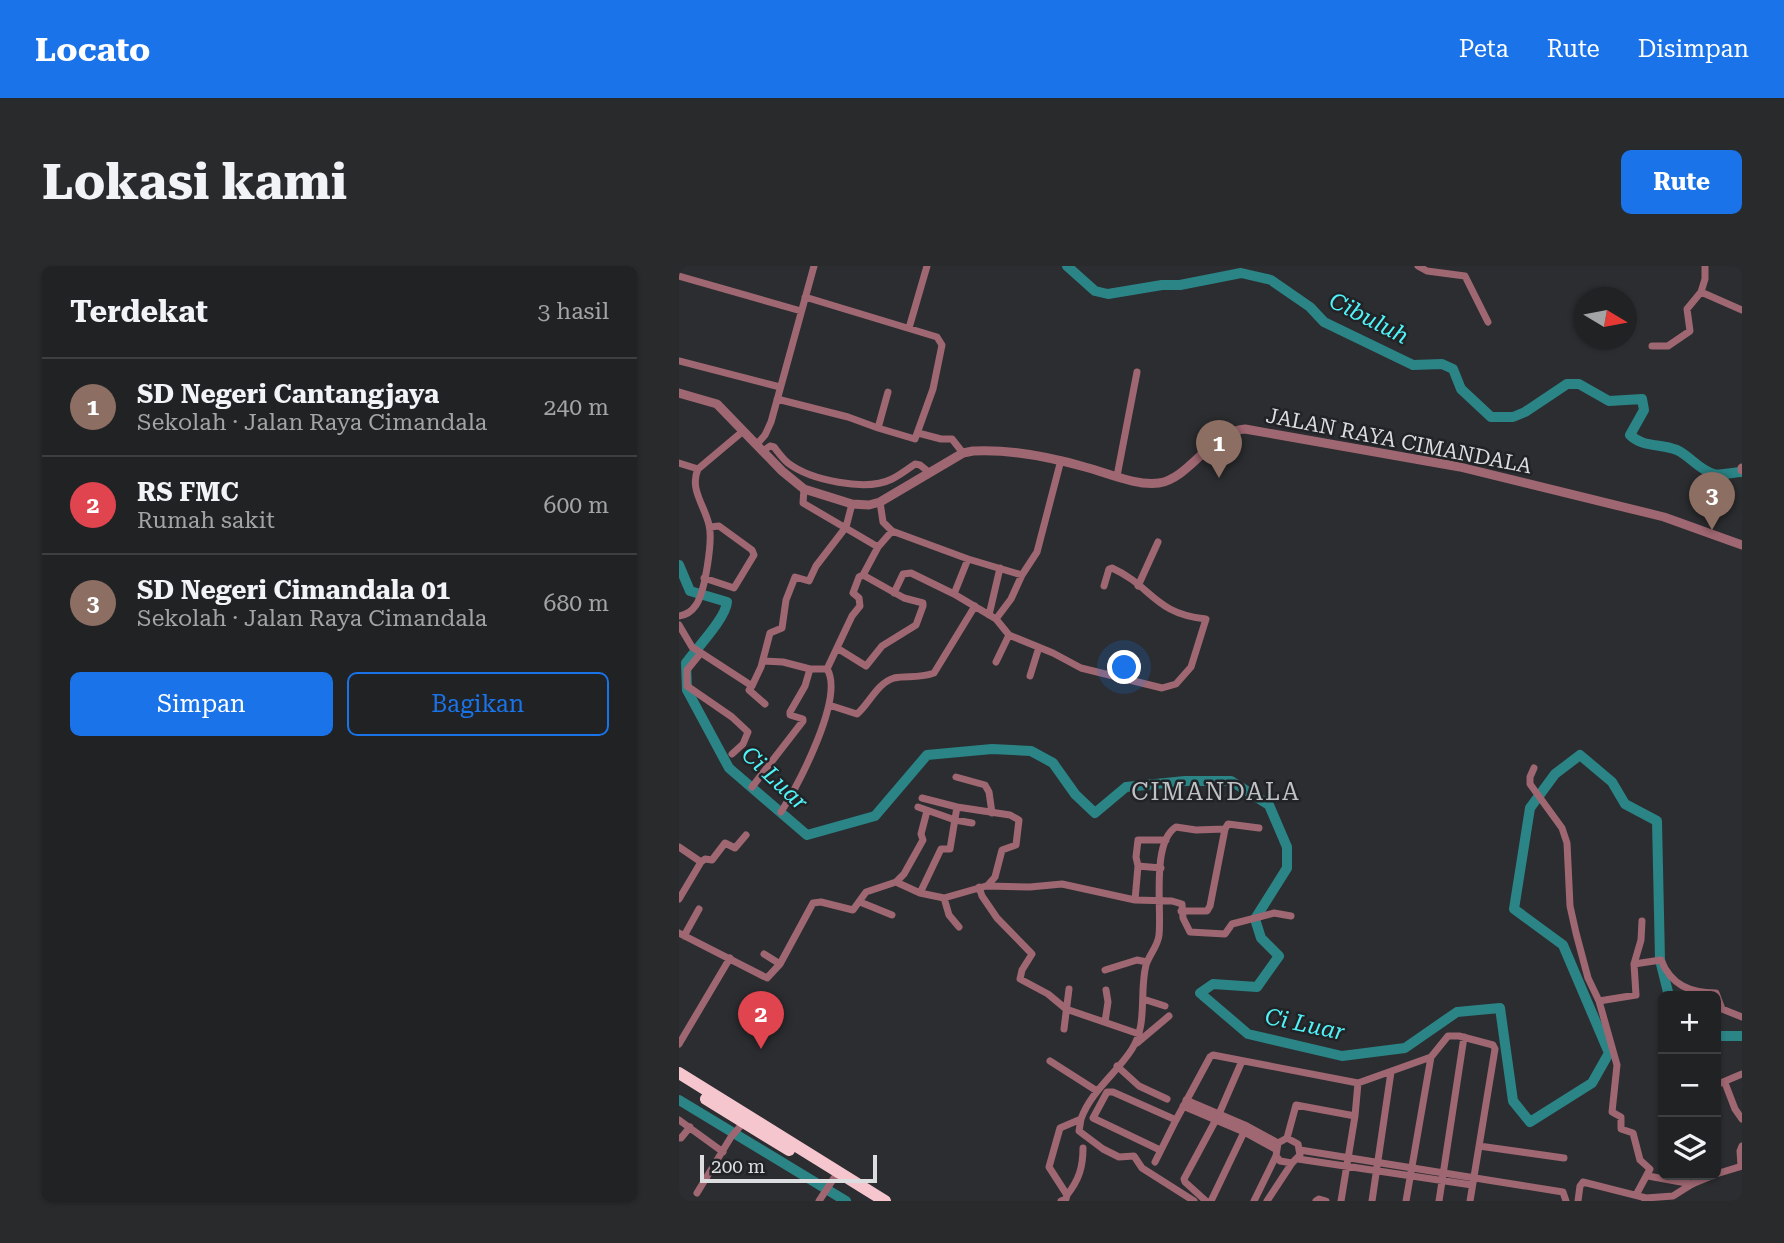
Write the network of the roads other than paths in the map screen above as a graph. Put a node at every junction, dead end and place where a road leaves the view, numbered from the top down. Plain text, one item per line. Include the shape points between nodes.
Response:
1 (814, 266) edge
2 (927, 266) edge
3 (1418, 266) edge
4 (1705, 266) edge
5 (679, 276) edge
6 (1701, 292) junction
7 (805, 298) junction
8 (1742, 310) edge
9 (801, 311) junction
10 (1488, 322) dead end
11 (909, 328) junction
12 (1653, 346) dead end
13 (679, 361) edge
14 (1137, 372) dead end
15 (780, 387) junction
16 (888, 392) dead end
17 (679, 393) edge
18 (778, 399) junction
19 (878, 428) junction
20 (742, 432) junction
21 (918, 433) junction
22 (760, 447) junction
23 (963, 453) junction
24 (1061, 460) junction
25 (679, 463) edge
26 (784, 467) junction
27 (698, 469) junction
28 (930, 472) junction
29 (1117, 476) junction
30 (804, 489) junction
31 (880, 502) junction
32 (852, 504) junction
33 (710, 527) junction
34 (846, 527) junction
35 (892, 531) junction
36 (1158, 542) dead end
37 (1742, 545) edge
38 (878, 547) junction
39 (968, 559) junction
40 (1000, 568) junction
41 (863, 575) junction
42 (1021, 575) junction
43 (704, 578) junction
44 (1104, 586) dead end
45 (1138, 586) junction
46 (894, 593) junction
47 (954, 593) junction
48 (975, 606) junction
49 (679, 616) edge
50 (995, 620) junction
51 (679, 625) edge
52 (1009, 635) junction
53 (1039, 647) junction
54 (837, 649) junction
55 (696, 651) junction
56 (763, 661) junction
57 (996, 662) dead end
58 (827, 668) junction
59 (810, 669) junction
60 (1030, 676) dead end
61 (752, 686) junction
62 (765, 704) dead end
63 (829, 705) junction
64 (732, 754) dead end
65 (1534, 768) dead end
66 (956, 777) dead end
67 (752, 787) dead end
68 (922, 798) dead end
69 (918, 807) dead end
70 (957, 807) junction
71 (927, 811) junction
72 (781, 812) dead end
73 (992, 813) junction
74 (955, 820) junction
75 (972, 823) dead end
76 (1259, 828) dead end
77 (1225, 829) junction
78 (746, 835) dead end
79 (1166, 840) junction
80 (679, 847) edge
81 (701, 862) junction
82 (1138, 866) junction
83 (1161, 868) junction
84 (887, 874) dead end
85 (895, 882) junction
86 (983, 886) junction
87 (920, 893) junction
88 (680, 896) edge
89 (944, 898) junction
90 (1135, 900) junction
91 (1158, 901) junction
92 (860, 902) junction
93 (699, 909) dead end
94 (1181, 911) junction
95 (892, 915) dead end
96 (1291, 916) dead end
97 (1642, 921) dead end
98 (959, 927) dead end
99 (681, 935) edge
100 (764, 954) dead end
101 (730, 958) junction
102 (1147, 962) junction
103 (780, 964) junction
104 (1636, 964) junction
105 (1105, 970) dead end
106 (1069, 989) dead end
107 (1106, 990) dead end
108 (1143, 999) junction
109 (1599, 1001) junction
110 (1165, 1006) dead end
111 (1066, 1009) junction
112 (1169, 1016) dead end
113 (1742, 1017) edge
114 (1105, 1022) junction
115 (1064, 1029) dead end
116 (682, 1032) edge
117 (1139, 1034) junction
118 (1464, 1037) junction
119 (679, 1044) edge
120 (1134, 1045) junction
121 (1431, 1057) junction
122 (1050, 1061) dead end
123 (1242, 1061) junction
124 (1117, 1066) junction
125 (1391, 1072) junction
126 (679, 1073) edge
127 (1742, 1074) edge
128 (679, 1082) edge
129 (1358, 1083) junction
130 (1725, 1083) junction
131 (1721, 1084) edge
132 (1097, 1091) junction
133 (1167, 1099) dead end
134 (1185, 1103) junction
135 (1355, 1116) junction
136 (1216, 1117) junction
137 (1081, 1119) junction
138 (1742, 1119) edge
139 (679, 1120) edge
140 (1177, 1121) junction
141 (742, 1124) junction
142 (690, 1127) junction
143 (1246, 1129) junction
144 (679, 1138) edge
145 (1287, 1138) junction
146 (1479, 1146) junction
147 (1742, 1146) edge
148 (1083, 1148) dead end
149 (1276, 1149) junction
150 (1160, 1150) junction
151 (1300, 1150) junction
152 (723, 1152) junction
153 (1564, 1158) dead end
154 (1295, 1161) junction
155 (1155, 1162) dead end
156 (1348, 1162) junction
157 (1742, 1166) edge
158 (1378, 1168) junction
159 (1721, 1172) edge
160 (1411, 1173) junction
161 (1648, 1176) junction
162 (1443, 1178) junction
163 (1701, 1180) edge
164 (832, 1181) junction
165 (1472, 1182) junction
166 (1692, 1184) junction
167 (697, 1193) dead end
168 (1067, 1195) junction
169 (1636, 1195) junction
170 (821, 1199) edge
171 (1255, 1200) edge
172 (1645, 1200) edge
173 (869, 1201) edge
174 (885, 1201) edge
175 (1061, 1201) edge
176 (1194, 1201) edge
177 (1208, 1201) edge
178 (1267, 1201) edge
179 (1316, 1201) edge
180 (1326, 1201) edge
181 (1341, 1201) edge
182 (1372, 1201) edge
183 (1406, 1201) edge
184 (1439, 1201) edge
185 (1470, 1201) edge
186 (1566, 1201) edge
187 (1578, 1201) edge

1 - 7 street
2 - 11 street
3 - 10 street via 1467,277
4 - 6 street
5 - 9 street
6 - 8 street
6 - 12 street via 1687,309 1690,331 1668,346
7 - 9 street
7 - 11 street
9 - 15 street
11 - 21 street via 937,337 942,345
13 - 15 street
14 - 29 street
15 - 18 street
16 - 19 street
17 - 20 street, JALAN RAYA CIMANDALA via 717,404
18 - 19 street
18 - 22 street
19 - 21 street via 912,439
20 - 22 street, JALAN RAYA CIMANDALA
20 - 27 street
21 - 23 street via 952,439
22 - 26 street, JALAN RAYA CIMANDALA
23 - 24 street, JALAN RAYA CIMANDALA via 980,450
23 - 28 street, JALAN RAYA CIMANDALA
24 - 29 street, JALAN RAYA CIMANDALA
24 - 42 street via 1040,543
25 - 27 street
26 - 28 street, JALAN RAYA CIMANDALA via 826,480 861,484 893,479 915,464
26 - 30 street, JALAN RAYA CIMANDALA
27 - 33 street via 694,484
28 - 31 street, JALAN RAYA CIMANDALA
29 - 37 street, JALAN RAYA CIMANDALA via 1145,483 1167,481 1232,430 1253,430 1460,467 1664,517
30 - 32 street, JALAN RAYA CIMANDALA
30 - 34 street via 803,503
31 - 32 street, JALAN RAYA CIMANDALA
31 - 35 street via 883,522
32 - 34 street
33 - 43 street
33 - 43 street via 721,527 754,555 734,588
34 - 38 street
34 - 56 street via 809,581 795,576 782,628 770,633
35 - 38 street
35 - 39 street
36 - 45 street
38 - 41 street
39 - 40 street
39 - 47 street
40 - 42 street
40 - 50 street
41 - 46 street
41 - 54 street via 853,593 860,606
42 - 50 street
43 - 49 street via 698,603
44 - 45 street via 1110,568
45 - 53 street via 1172,612 1206,619 1192,667 1176,684 1162,688 1088,670
46 - 47 street via 907,572
46 - 54 street via 923,603 916,625 882,646 866,666
47 - 48 street
48 - 50 street
48 - 63 street via 934,673 893,678 857,714
50 - 52 street
51 - 55 street
52 - 53 street
52 - 57 street
53 - 60 street
54 - 58 street
55 - 61 street
55 - 64 street via 687,670 687,686 748,732
56 - 59 street
56 - 61 street
58 - 59 street
58 - 63 street via 832,676
59 - 67 street via 790,712 803,721
61 - 62 street via 749,690
63 - 72 street via 801,778
65 - 109 street via 1530,777 1533,789 1566,838 1570,906 1588,978
66 - 73 street via 985,785
68 - 70 street
69 - 71 street
70 - 73 street
70 - 74 street
71 - 74 street
71 - 85 street via 923,840
73 - 86 street via 1018,818 1018,843 1002,850 995,877
74 - 75 street
74 - 87 street via 950,849 941,849
76 - 77 street via 1228,824
77 - 79 street via 1176,827
77 - 94 street via 1210,906 1203,912
78 - 81 street via 735,848 726,843 713,860
79 - 82 street via 1139,839
79 - 83 street
80 - 81 street
81 - 88 street
82 - 83 street
82 - 90 street
83 - 91 street
84 - 85 street
85 - 87 street
85 - 92 street via 866,892
86 - 89 street
86 - 90 street via 1062,884
86 - 111 street via 982,896 1002,924 1032,954 1020,978
87 - 89 street
89 - 98 street
90 - 91 street
91 - 94 street via 1181,904
91 - 102 street via 1159,934
92 - 95 street
92 - 103 street via 849,911 813,903
93 - 99 street
94 - 96 street via 1190,933 1225,934 1232,924 1276,913
97 - 104 street
99 - 101 street
100 - 103 street
101 - 103 street via 767,978
101 - 116 street
102 - 105 street via 1137,960
102 - 108 street
104 - 109 street via 1637,994
104 - 113 street via 1661,960 1674,982 1716,993 1722,1009
106 - 111 street
107 - 114 street
108 - 110 street
108 - 117 street
109 - 161 street via 1617,1065 1612,1112 1621,1117 1621,1129 1635,1136
111 - 114 street
111 - 115 street
112 - 120 street
114 - 117 street
116 - 119 street
117 - 120 street
118 - 121 street via 1448,1036
118 - 146 street via 1495,1048
118 - 162 street
120 - 124 street
121 - 125 street
121 - 160 street
122 - 132 street
123 - 129 street
123 - 134 street via 1210,1057
123 - 136 street
124 - 132 street
124 - 133 street via 1139,1086
125 - 129 street
125 - 158 street
126 - 174 highway
127 - 130 street
128 - 141 highway
129 - 135 street
130 - 131 street
130 - 138 street
132 - 137 street
134 - 136 street
134 - 140 street
135 - 145 street via 1296,1105
135 - 156 street
136 - 143 street
136 - 177 street via 1184,1180
137 - 168 street via 1060,1128 1049,1161
137 - 176 street via 1079,1131 1103,1149 1119,1157 1135,1156 1142,1168
139 - 142 street
140 - 150 street
140 - 150 street via 1109,1091 1093,1115
141 - 152 street
141 - 164 highway
142 - 144 street
142 - 152 street
143 - 149 street
143 - 177 street
145 - 149 street
145 - 151 street
146 - 153 street
146 - 165 street
147 - 157 street
148 - 168 street via 1083,1166
149 - 154 street via 1286,1164
149 - 171 street
150 - 155 street
151 - 154 street
151 - 156 street
152 - 167 street
154 - 156 street
154 - 178 street
156 - 158 street
156 - 181 street
157 - 159 street
158 - 160 street
158 - 182 street
160 - 162 street
160 - 183 street
161 - 166 street
161 - 169 street
162 - 165 street
162 - 184 street
163 - 166 street
164 - 170 street
164 - 173 highway
165 - 185 street
165 - 186 street via 1563,1192
166 - 172 street via 1668,1197
168 - 175 street
169 - 172 street
169 - 187 street via 1583,1182
179 - 180 street

